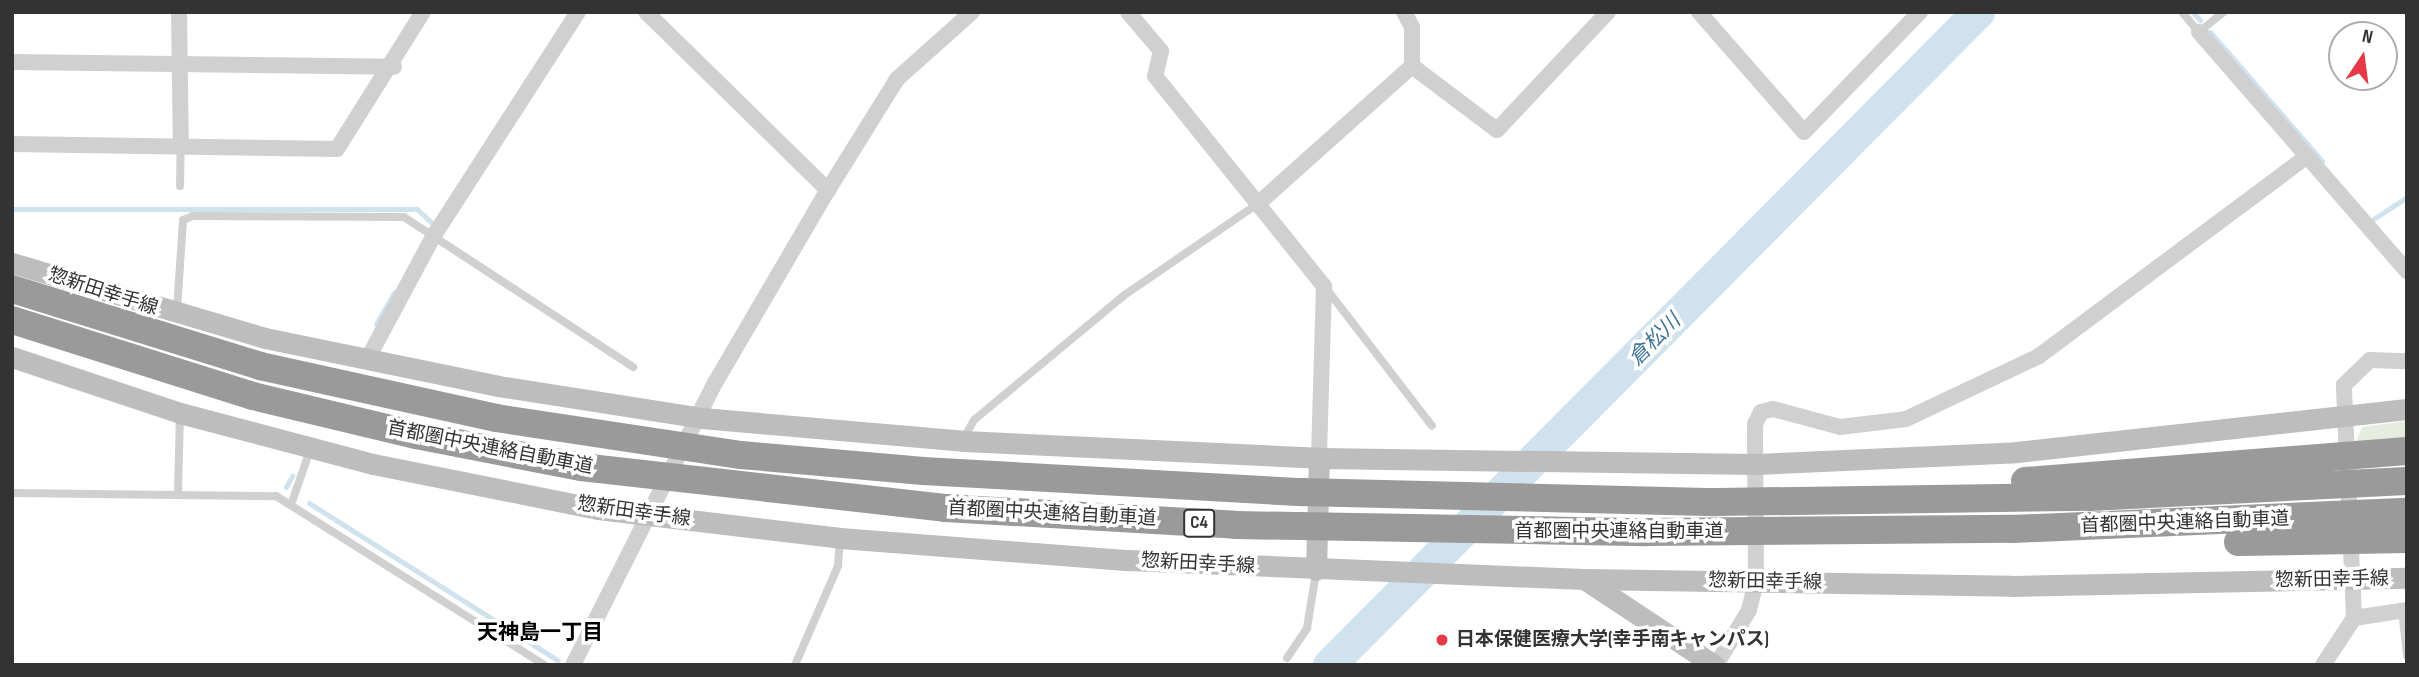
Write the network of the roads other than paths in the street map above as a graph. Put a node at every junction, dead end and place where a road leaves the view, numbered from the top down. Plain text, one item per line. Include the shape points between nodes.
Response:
1 (179, 12) edge
2 (423, 12) edge
3 (578, 12) edge
4 (646, 12) edge
5 (972, 12) edge
6 (1128, 12) edge
7 (1404, 12) edge
8 (1608, 12) edge
9 (1699, 12) edge
10 (1920, 12) edge
11 (2182, 12) edge
12 (2224, 12) edge
13 (2199, 32) junction
14 (12, 62) edge
15 (179, 64) junction
16 (1412, 66) junction
17 (394, 67) junction
18 (12, 144) edge
19 (181, 147) junction
20 (2307, 156) junction
21 (180, 186) dead end
22 (828, 190) junction
23 (1261, 201) junction
24 (433, 237) junction
25 (12, 263) edge
26 (2407, 271) edge
27 (1324, 286) junction
28 (12, 289) edge
29 (176, 315) junction
30 (12, 320) edge
31 (12, 357) edge
32 (367, 360) junction
33 (2407, 361) edge
34 (633, 367) dead end
35 (2407, 409) edge
36 (180, 413) junction
37 (702, 418) junction
38 (2341, 418) junction
39 (1432, 426) dead end
40 (963, 441) junction
41 (310, 450) junction
42 (2407, 452) edge
43 (1319, 458) junction
44 (1756, 464) junction
45 (2407, 481) edge
46 (12, 494) edge
47 (178, 494) junction
48 (1884, 501) junction
49 (291, 505) junction
50 (2407, 512) edge
51 (651, 515) junction
52 (1846, 532) junction
53 (840, 538) junction
54 (2407, 539) edge
55 (1316, 570) junction
56 (2407, 578) edge
57 (1584, 579) junction
58 (2351, 580) junction
59 (1756, 581) junction
60 (2404, 610) edge
61 (2354, 618) junction
62 (2407, 656) edge
63 (1287, 659) dead end
64 (544, 665) edge
65 (573, 665) edge
66 (795, 665) edge
67 (1715, 665) edge
68 (2323, 665) edge

1 - 15 street
2 - 17 street
3 - 24 street
4 - 22 street
5 - 22 street via 897,79
6 - 23 street via 1161,51 1155,76
7 - 16 street via 1412,27
8 - 16 street via 1497,130
9 - 10 street via 1804,132
11 - 13 lane
12 - 13 lane
13 - 20 street
14 - 15 street
15 - 17 street
15 - 19 street
16 - 23 street
17 - 19 street via 337,149
18 - 19 street
19 - 21 lane
20 - 26 street
20 - 44 street via 2039,356 1906,419 1840,428 1773,409 1761,412
22 - 37 street via 715,383
23 - 27 street
23 - 40 lane via 1126,294 974,420
24 - 29 lane via 404,217 192,216 183,220
24 - 32 street
24 - 34 lane
25 - 29 main road, 惣新田幸手線
27 - 39 lane
27 - 43 street
28 - 48 highway, 首都圏中央連絡自動車道 / C4 via 260,366 385,396 741,455 1302,492
29 - 32 main road, 惣新田幸手線
30 - 52 highway, 首都圏中央連絡自動車道 / C4 via 253,396 403,432 732,487 1236,525
31 - 36 main road, 惣新田幸手線
32 - 37 main road, 惣新田幸手線
33 - 38 street via 2360,364 2344,385
35 - 38 main road, 惣新田幸手線
36 - 41 main road, 惣新田幸手線
36 - 47 lane
37 - 40 main road, 惣新田幸手線
37 - 51 street
38 - 44 main road, 惣新田幸手線 via 2017,452
38 - 58 street
40 - 43 main road, 惣新田幸手線
41 - 49 lane
41 - 51 main road, 惣新田幸手線 via 495,491
42 - 48 highway via 1956,485
43 - 44 main road, 惣新田幸手線
43 - 55 main road
44 - 59 street
45 - 48 highway, 首都圏中央連絡自動車道 / C4
46 - 47 lane
47 - 49 lane via 269,495
49 - 64 lane
50 - 52 highway, 首都圏中央連絡自動車道 / C4 via 2255,523
51 - 53 main road, 惣新田幸手線
51 - 65 street
52 - 54 highway via 1907,547
53 - 55 main road, 惣新田幸手線
53 - 66 lane via 838,565
55 - 57 main road, 惣新田幸手線
55 - 63 lane via 1307,628
56 - 58 main road, 惣新田幸手線
57 - 59 main road, 惣新田幸手線
57 - 67 main road
58 - 59 main road, 惣新田幸手線 via 2012,586
58 - 61 street
59 - 67 street via 1749,610
60 - 61 street
60 - 62 lane
61 - 68 street

